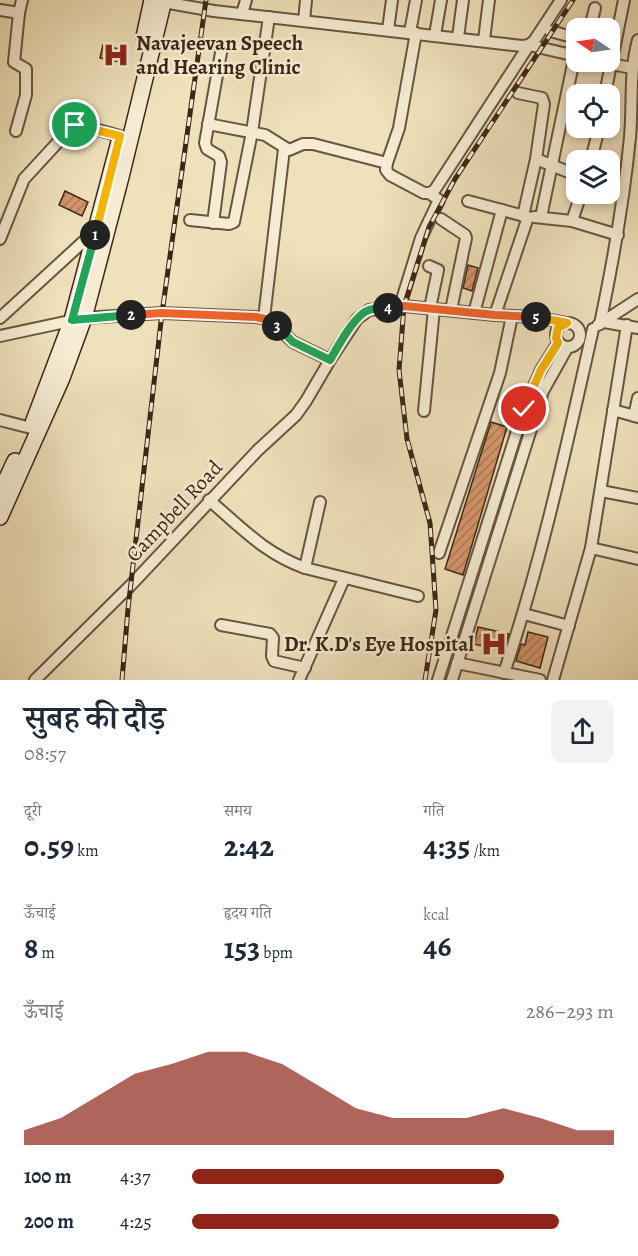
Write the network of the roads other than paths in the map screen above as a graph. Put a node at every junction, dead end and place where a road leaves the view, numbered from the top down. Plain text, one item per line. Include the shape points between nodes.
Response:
1 (22, 0) edge
2 (246, 0) edge
3 (306, 0) edge
4 (392, 0) edge
5 (416, 0) edge
6 (441, 0) edge
7 (463, 0) edge
8 (489, 0) edge
9 (561, 0) edge
10 (624, 0) edge
11 (159, 1) edge
12 (596, 8) dead end
13 (0, 9) edge
14 (19, 13) junction
15 (242, 14) junction
16 (269, 17) junction
17 (593, 18) edge
18 (619, 18) edge
19 (304, 21) junction
20 (388, 30) junction
21 (550, 31) dead end
22 (413, 33) junction
23 (435, 35) junction
24 (566, 35) edge
25 (458, 37) junction
26 (484, 40) junction
27 (638, 40) edge
28 (529, 45) junction
29 (222, 47) dead end
30 (566, 52) edge
31 (620, 65) edge
32 (632, 68) junction
33 (572, 72) edge
34 (518, 93) dead end
35 (208, 124) junction
36 (16, 131) dead end
37 (252, 132) junction
38 (634, 133) edge
39 (120, 136) junction
40 (284, 148) junction
41 (633, 155) edge
42 (536, 159) junction
43 (387, 163) junction
44 (552, 166) junction
45 (566, 171) edge
46 (429, 193) junction
47 (468, 201) dead end
48 (578, 204) edge
49 (502, 210) junction
50 (541, 216) junction
51 (110, 217) junction
52 (526, 217) junction
53 (441, 219) dead end
54 (190, 220) dead end
55 (572, 221) junction
56 (213, 223) junction
57 (96, 231) junction
58 (618, 235) junction
59 (0, 238) edge
60 (429, 266) dead end
61 (638, 299) edge
62 (400, 306) junction
63 (432, 308) junction
64 (451, 310) junction
65 (474, 313) junction
66 (495, 315) junction
67 (512, 316) junction
68 (0, 318) edge
69 (264, 318) junction
70 (78, 319) junction
71 (567, 323) junction
72 (599, 325) junction
73 (633, 327) edge
74 (580, 335) junction
75 (0, 336) edge
76 (563, 345) junction
77 (330, 360) junction
78 (638, 398) edge
79 (613, 410) junction
80 (424, 411) dead end
81 (636, 416) edge
82 (0, 420) edge
83 (31, 428) junction
84 (601, 491) junction
85 (0, 493) edge
86 (503, 494) junction
87 (638, 498) edge
88 (209, 500) junction
89 (320, 502) dead end
90 (0, 517) edge
91 (591, 548) junction
92 (440, 553) dead end
93 (638, 559) edge
94 (305, 568) junction
95 (344, 579) junction
96 (418, 596) dead end
97 (524, 614) junction
98 (221, 625) dead end
99 (568, 626) junction
100 (447, 650) junction
101 (460, 650) junction
102 (457, 663) junction
103 (305, 668) junction
104 (501, 675) edge
105 (534, 679) edge
106 (35, 680) edge
107 (298, 680) edge
108 (438, 680) edge
109 (452, 680) edge
110 (553, 680) edge

1 - 14 street
2 - 15 street
3 - 19 street
4 - 20 street
5 - 22 street
6 - 23 street
7 - 25 street
8 - 26 street
9 - 28 street
10 - 18 street
11 - 15 street
11 - 39 street
11 - 51 street
12 - 17 street
13 - 14 street
14 - 36 street via 14,63 26,69 26,95
15 - 16 street
16 - 19 street
16 - 37 street
19 - 20 street
20 - 22 street
21 - 24 street
22 - 23 street
22 - 43 street via 399,128
23 - 25 street
25 - 26 street
26 - 28 street
27 - 32 street
28 - 30 street
28 - 46 street via 434,191
29 - 35 street
31 - 32 street
32 - 38 street
33 - 44 street
34 - 42 street via 544,101
35 - 37 street
35 - 56 street via 205,147 219,156 222,165
37 - 40 street via 270,137
37 - 56 street via 234,222
38 - 41 street
39 - 57 street
39 - 59 street via 80,125 71,128 24,179
40 - 43 street via 292,150 314,144
40 - 69 street
41 - 58 street
42 - 44 street
42 - 52 street
43 - 46 street via 390,175
44 - 45 street
44 - 50 street
46 - 62 street via 439,200 421,238
47 - 49 street
48 - 55 street
49 - 52 street
49 - 65 street
50 - 52 street
50 - 55 street
51 - 57 street
51 - 70 street
52 - 66 street
53 - 64 street via 466,238
54 - 56 street
55 - 58 street
57 - 68 street
57 - 70 street
58 - 72 street
60 - 63 street via 438,270
61 - 72 street
62 - 63 street, Campbell Road
62 - 77 street, Campbell Road via 363,313
63 - 64 street, Campbell Road
63 - 80 street
64 - 65 street, Campbell Road
65 - 66 street, Campbell Road
66 - 67 street, Campbell Road
67 - 71 street, Campbell Road
67 - 92 street via 500,373
69 - 70 street via 162,313
69 - 77 street via 293,342
70 - 75 street
70 - 83 street
70 - 90 street via 59,387
71 - 74 street via 576,326
71 - 76 street via 558,328 556,338
72 - 73 street
72 - 74 street
72 - 97 street
73 - 79 street
74 - 76 street via 572,347
76 - 86 street
77 - 88 street, Campbell Road via 296,415
78 - 81 street
79 - 81 street
79 - 84 street
82 - 83 street
83 - 85 street
84 - 87 street
84 - 91 street
86 - 100 street
86 - 101 street
88 - 94 street via 269,552
88 - 106 street, Campbell Road
89 - 94 street
91 - 93 street
91 - 99 street
94 - 95 street
95 - 96 street
95 - 103 street
97 - 99 street
97 - 104 street
98 - 103 street via 270,634 274,660
99 - 110 street
100 - 101 street
100 - 108 street
101 - 102 street
102 - 104 street
102 - 109 street
103 - 107 street
104 - 105 street

